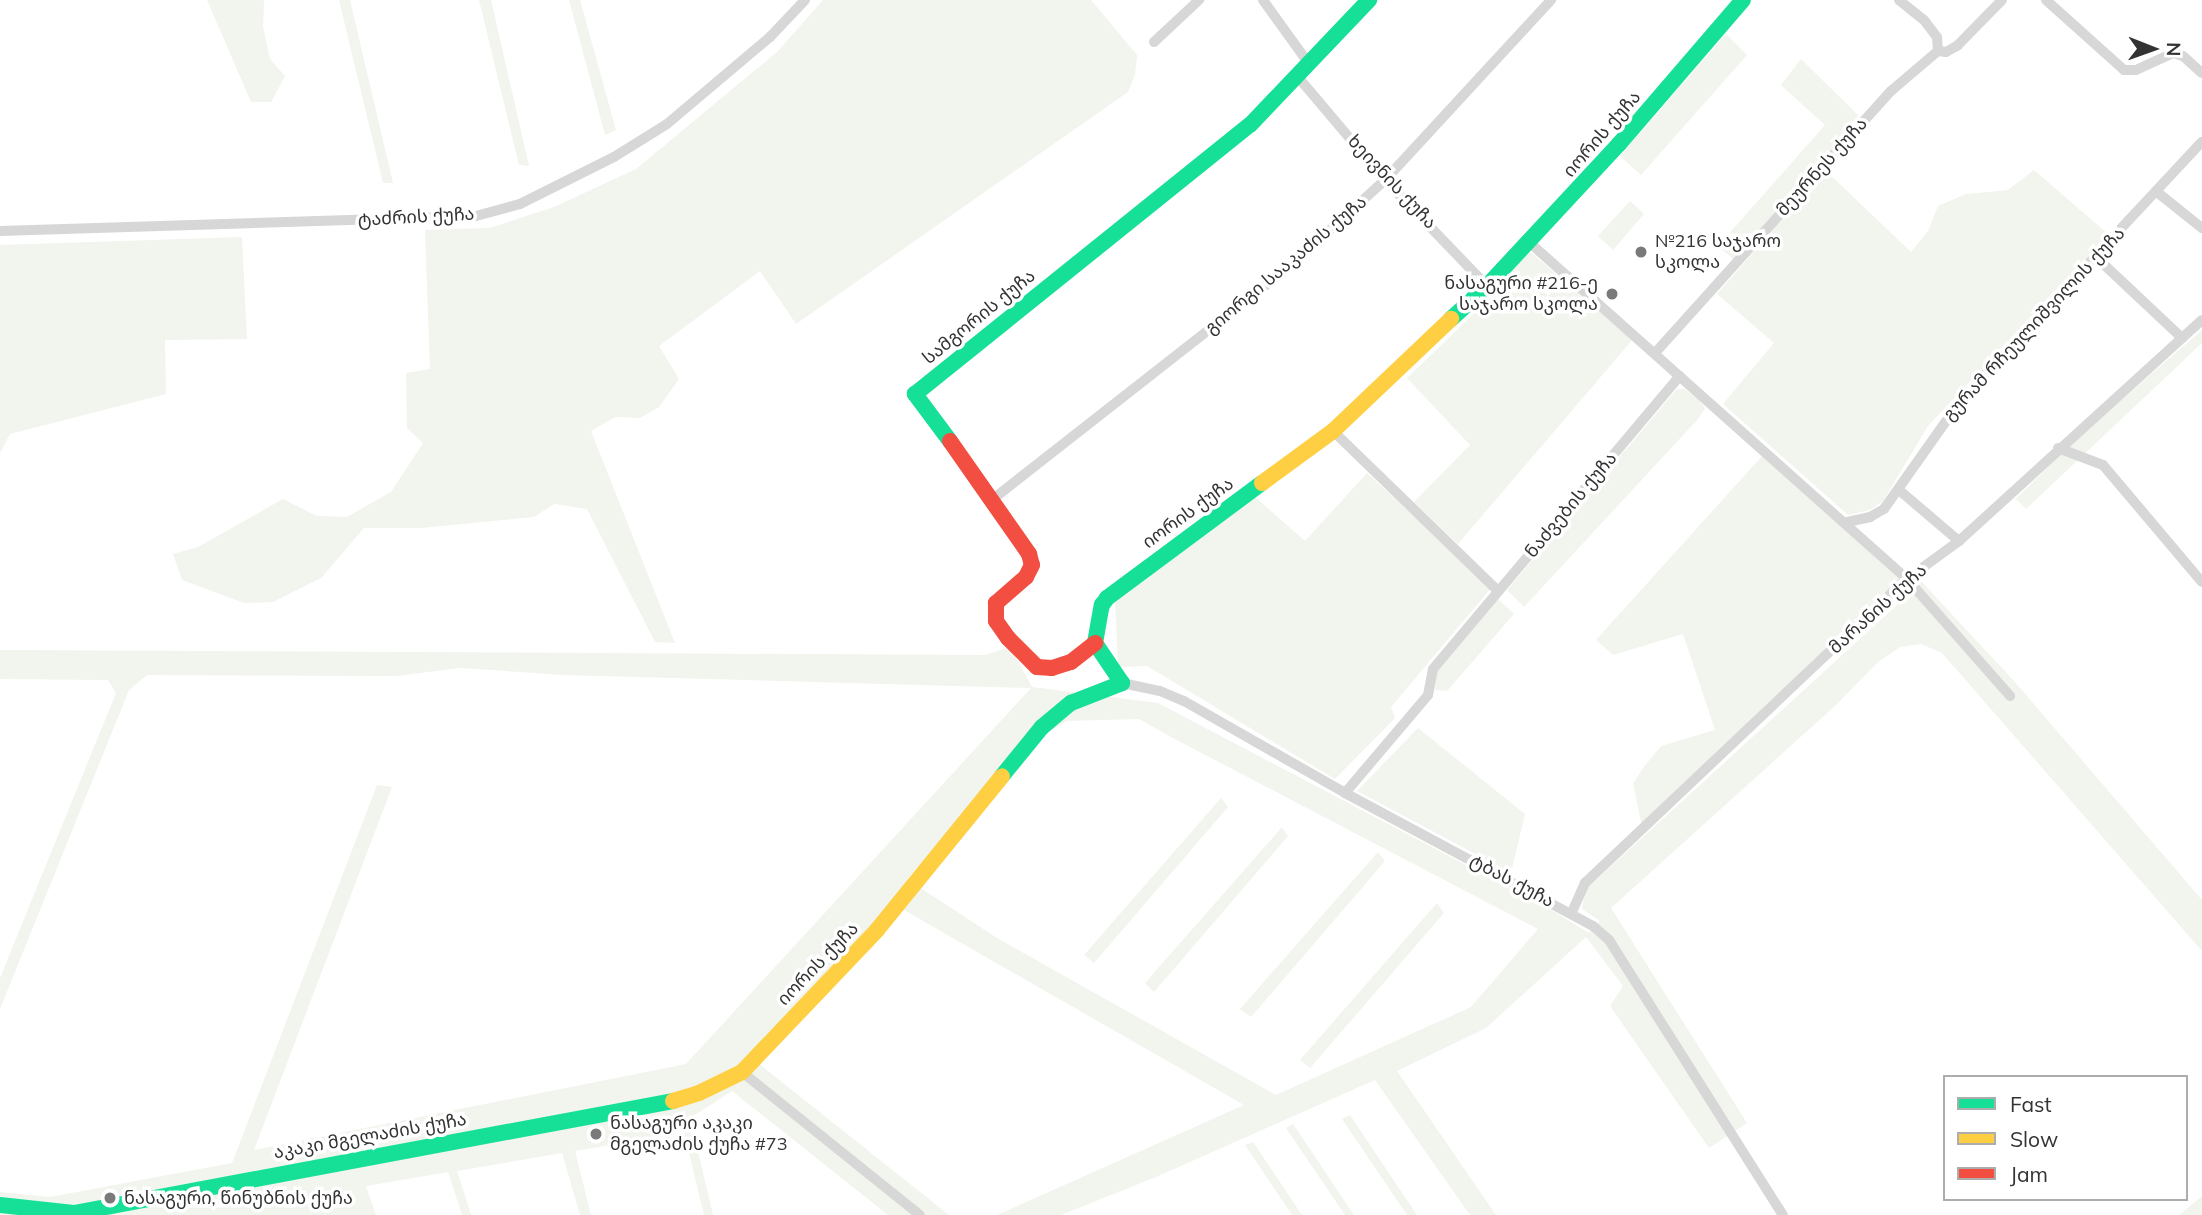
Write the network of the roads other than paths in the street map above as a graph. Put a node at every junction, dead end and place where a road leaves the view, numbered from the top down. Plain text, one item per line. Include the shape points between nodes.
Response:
1 (805, 0) edge
2 (1199, 0) edge
3 (1263, 0) edge
4 (1370, 0) edge
5 (1551, 0) edge
6 (1743, 0) edge
7 (1899, 0) edge
8 (2002, 0) edge
9 (2046, 0) edge
10 (1154, 42) dead end
11 (1938, 51) junction
12 (1310, 64) junction
13 (2202, 73) edge
14 (1298, 77) junction
15 (2202, 142) edge
16 (1385, 180) junction
17 (2157, 192) junction
18 (2202, 228) edge
19 (0, 231) edge
20 (1530, 243) junction
21 (2096, 257) junction
22 (1488, 286) junction
23 (2202, 320) edge
24 (2182, 338) junction
25 (1655, 353) junction
26 (1680, 376) junction
27 (1333, 431) junction
28 (2058, 448) junction
29 (1899, 489) junction
30 (993, 499) junction
31 (1847, 522) junction
32 (1959, 541) junction
33 (1907, 579) junction
34 (2202, 582) edge
35 (1498, 591) junction
36 (1096, 643) junction
37 (1122, 683) junction
38 (2010, 696) dead end
39 (1345, 793) junction
40 (1572, 912) junction
41 (742, 1072) junction
42 (0, 1205) edge
43 (74, 1214) edge
44 (920, 1215) edge
45 (1783, 1215) edge

1 - 19 street, ტაძრის ქუჩა via 770,37 667,124 614,157 520,204 476,216
2 - 10 street
3 - 12 street
4 - 12 street, სამგორის ქუჩა
5 - 16 street, გიორგი სააკაძის ქუჩა
6 - 20 street, იორის ქუჩა
7 - 11 street via 1937,37
8 - 11 street, მეურნეს ქუჩა via 1957,46
9 - 13 street via 2124,70 2136,70 2173,53
11 - 25 street, მეურნეს ქუჩა via 1891,91
12 - 14 street, სამგორის ქუჩა
14 - 16 street, ხეივნის ქუჩა
14 - 30 street, სამგორის ქუჩა via 1250,125 915,394
15 - 17 street, გურამ რჩეულიშვილის ქუჩა
16 - 22 street, ხეივნის ქუჩა
16 - 30 street, გიორგი სააკაძის ქუჩა via 1289,267
17 - 18 street
17 - 21 street, გურამ რჩეულიშვილის ქუჩა
20 - 22 street, იორის ქუჩა
20 - 25 street
21 - 24 street
21 - 29 street, გურამ რჩეულიშვილის ქუჩა via 1961,400
22 - 27 street, იორის ქუჩა
23 - 24 street, მარანის ქუჩა
24 - 28 street, მარანის ქუჩა
25 - 26 street
26 - 31 street
26 - 35 street, ნაძვების ქუჩა
27 - 35 street
27 - 36 street, იორის ქუჩა via 1114,592 1102,605
28 - 32 street, მარანის ქუჩა
28 - 34 street via 2103,465
29 - 31 street, გურამ რჩეულიშვილის ქუჩა via 1884,509
29 - 32 street
30 - 36 street, სამგორის ქუჩა via 1032,565 1026,577 996,603 996,621 1037,667 1071,662
31 - 33 street
32 - 33 street, მარანის ქუჩა
33 - 38 street
33 - 40 street, მარანის ქუჩა via 1584,883
35 - 39 street, ნაძვების ქუჩა via 1433,669 1428,695
36 - 37 street
37 - 39 street, ტბას ქუჩა via 1184,701
37 - 41 street, იორის ქუჩა via 1071,702 1042,727 877,930
39 - 40 street, ტბას ქუჩა
40 - 45 street, ტბას ქუჩა via 1609,940
41 - 43 street, აკაკი მგელაძის ქუჩა via 670,1102
41 - 44 street
42 - 43 street, აკაკი მგელაძის ქუჩა

